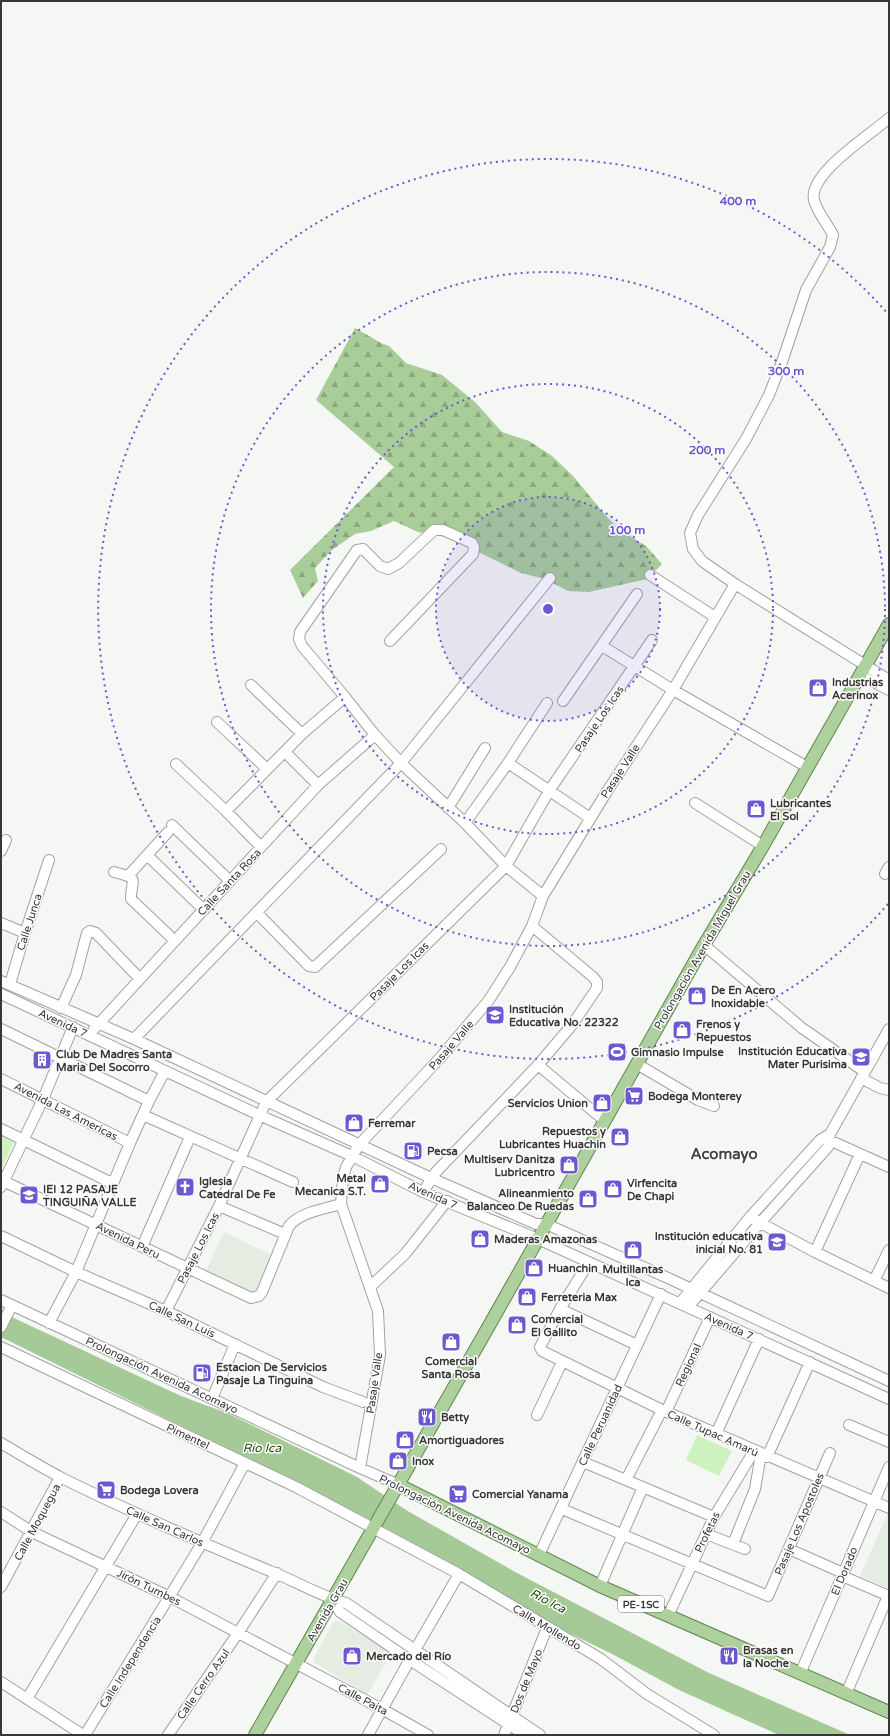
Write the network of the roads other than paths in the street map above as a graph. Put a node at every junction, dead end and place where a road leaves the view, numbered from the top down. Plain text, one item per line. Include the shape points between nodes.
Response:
1 (889, 118) edge
2 (650, 575) dead end
3 (550, 578) dead end
4 (735, 584) junction
5 (637, 594) dead end
6 (715, 617) junction
7 (889, 624) edge
8 (652, 640) dead end
9 (390, 641) dead end
10 (602, 646) junction
11 (635, 666) junction
12 (862, 671) junction
13 (889, 680) edge
14 (251, 686) dead end
15 (673, 690) junction
16 (889, 690) edge
17 (346, 696) junction
18 (562, 701) dead end
19 (547, 703) dead end
20 (217, 722) dead end
21 (302, 734) junction
22 (375, 735) junction
23 (485, 748) dead end
24 (285, 752) junction
25 (401, 763) junction
26 (508, 763) junction
27 (176, 764) dead end
28 (807, 767) junction
29 (267, 769) junction
30 (318, 786) junction
31 (549, 791) junction
32 (695, 803) dead end
33 (448, 808) junction
34 (226, 811) junction
35 (590, 818) junction
36 (464, 823) junction
37 (6, 840) dead end
38 (763, 846) junction
39 (261, 847) junction
40 (441, 849) dead end
41 (1, 851) edge
42 (146, 855) junction
43 (49, 860) dead end
44 (506, 866) junction
45 (114, 872) dead end
46 (128, 876) junction
47 (230, 881) junction
48 (543, 896) junction
49 (204, 910) junction
50 (257, 913) junction
51 (1, 922) edge
52 (532, 926) junction
53 (25, 933) junction
54 (175, 941) junction
55 (704, 945) junction
56 (140, 978) junction
57 (5, 982) edge
58 (1, 994) edge
59 (61, 1008) junction
60 (98, 1024) junction
61 (73, 1027) junction
62 (1, 1029) edge
63 (889, 1029) edge
64 (90, 1035) junction
65 (134, 1039) junction
66 (60, 1057) junction
67 (637, 1064) junction
68 (538, 1065) junction
69 (165, 1071) junction
70 (863, 1075) junction
71 (1, 1079) edge
72 (889, 1090) edge
73 (43, 1099) junction
74 (149, 1101) junction
75 (266, 1102) junction
76 (714, 1106) dead end
77 (143, 1115) junction
78 (259, 1115) junction
79 (605, 1121) junction
80 (1, 1129) edge
81 (190, 1137) junction
82 (830, 1137) junction
83 (24, 1139) junction
84 (130, 1143) junction
85 (359, 1145) junction
86 (860, 1154) junction
87 (352, 1156) junction
88 (240, 1158) junction
89 (889, 1167) edge
90 (431, 1178) junction
91 (293, 1182) dead end
92 (2, 1183) edge
93 (112, 1183) junction
94 (423, 1192) junction
95 (447, 1201) junction
96 (341, 1204) junction
97 (220, 1206) junction
98 (750, 1217) junction
99 (760, 1223) junction
100 (96, 1224) junction
101 (546, 1224) junction
102 (285, 1234) junction
103 (1, 1236) edge
104 (538, 1239) junction
105 (142, 1247) junction
106 (889, 1250) edge
107 (815, 1252) junction
108 (589, 1262) junction
109 (187, 1269) junction
110 (76, 1272) junction
111 (874, 1281) junction
112 (370, 1287) junction
113 (889, 1288) edge
114 (695, 1291) junction
115 (660, 1294) junction
116 (1, 1300) edge
117 (684, 1305) junction
118 (10, 1309) junction
119 (560, 1310) junction
120 (166, 1311) junction
121 (710, 1317) junction
122 (50, 1323) junction
123 (1, 1326) edge
124 (760, 1340) junction
125 (235, 1344) junction
126 (637, 1345) junction
127 (1, 1348) edge
128 (562, 1362) junction
129 (810, 1362) junction
130 (889, 1381) edge
131 (617, 1389) junction
132 (212, 1399) junction
133 (889, 1399) edge
134 (362, 1402) dead end
135 (664, 1411) junction
136 (537, 1415) dead end
137 (849, 1425) dead end
138 (716, 1434) junction
139 (889, 1442) edge
140 (1, 1443) edge
141 (830, 1453) dead end
142 (761, 1454) junction
143 (583, 1462) junction
144 (245, 1463) junction
145 (889, 1467) edge
146 (360, 1468) junction
147 (60, 1477) junction
148 (819, 1479) junction
149 (626, 1480) junction
150 (642, 1487) junction
151 (395, 1490) junction
152 (874, 1502) junction
153 (562, 1508) junction
154 (889, 1508) edge
155 (1, 1512) edge
156 (137, 1514) junction
157 (714, 1516) junction
158 (375, 1526) junction
159 (32, 1532) junction
160 (622, 1534) junction
161 (706, 1534) junction
162 (202, 1543) junction
163 (733, 1544) junction
164 (789, 1548) junction
165 (745, 1549) dead end
166 (540, 1555) junction
167 (692, 1564) junction
168 (107, 1567) junction
169 (276, 1573) junction
170 (460, 1574) junction
171 (843, 1574) junction
172 (600, 1586) junction
173 (1, 1587) edge
174 (889, 1596) edge
175 (170, 1597) junction
176 (333, 1600) junction
177 (668, 1616) junction
178 (547, 1628) junction
179 (238, 1633) junction
180 (415, 1650) junction
181 (410, 1660) junction
182 (296, 1664) junction
183 (800, 1674) junction
184 (1, 1682) edge
185 (846, 1694) junction
186 (27, 1699) junction
187 (382, 1709) junction
188 (889, 1712) edge
189 (510, 1720) junction
190 (698, 1726) junction
191 (84, 1735) edge
192 (168, 1735) edge
193 (255, 1735) edge
194 (368, 1735) edge
195 (428, 1735) edge
196 (504, 1735) edge
197 (525, 1735) edge
198 (540, 1735) edge
199 (692, 1735) edge
200 (714, 1735) edge

1 - 4 street via 842,157 822,176 816,187 814,198 817,209 833,235 830,247 806,290 769,395 690,533 693,549 702,560
2 - 6 street
3 - 25 street
4 - 6 street, Pasaje Valle
4 - 12 street
5 - 10 street
6 - 15 street, Pasaje Valle
7 - 12 main road, Prolongación Avenida Miguel Grau
8 - 11 street, Pasaje Los Icas
9 - 17 street via 473,554 472,543 443,530 434,530 399,563 388,569 380,566 363,549 357,550 300,632 299,639 302,646
10 - 11 street
10 - 18 street
11 - 15 street
11 - 31 street, Pasaje Los Icas
12 - 13 street
12 - 16 street
12 - 28 main road, Prolongación Avenida Miguel Grau
14 - 21 street
15 - 28 street
15 - 35 street, Pasaje Valle
17 - 21 street
17 - 22 street
19 - 26 street
20 - 29 street
21 - 24 street
22 - 25 street
22 - 30 street, Calle Santa Rosa
23 - 33 street
24 - 29 street
24 - 30 street
25 - 33 street
25 - 50 street
26 - 31 street
26 - 36 street
27 - 34 street
28 - 38 main road, Prolongación Avenida Miguel Grau
29 - 34 street
30 - 39 street, Calle Santa Rosa
31 - 35 street
31 - 44 street, Pasaje Los Icas
32 - 38 street
33 - 36 street
34 - 39 street
35 - 48 street, Pasaje Valle
36 - 44 street
37 - 41 street
38 - 55 main road, Prolongación Avenida Miguel Grau
39 - 47 street, Calle Santa Rosa
40 - 50 street via 315,966 309,966
42 - 46 street
42 - 47 street via 170,828
42 - 49 street
43 - 53 street, Calle Junca
44 - 48 street
44 - 75 street, Pasaje Los Icas
45 - 46 street
46 - 54 street via 134,883 131,899
47 - 49 street, Calle Santa Rosa
48 - 52 street, Pasaje Valle
49 - 54 street, Calle Santa Rosa
50 - 65 street
51 - 53 street
52 - 68 street via 593,977 597,985 572,1025
52 - 85 street, Pasaje Valle via 489,1000 440,1058
53 - 57 street, Calle Junca
54 - 56 street, Calle Santa Rosa
55 - 67 main road, Prolongación Avenida Miguel Grau
55 - 70 street via 802,1028
56 - 59 street via 96,933 90,931 87,933 76,975
56 - 60 street, Calle Santa Rosa
57 - 59 street, Avenida 7
58 - 61 street, Avenida 7
59 - 60 street, Avenida 7
60 - 64 street, Calle Santa Rosa
60 - 65 street, Avenida 7
61 - 64 street, Avenida 7
61 - 66 street
62 - 66 street
63 - 70 street
64 - 69 street, Avenida 7
65 - 75 street, Avenida 7
66 - 73 street
66 - 74 street
67 - 76 street via 698,1100
67 - 79 main road, Prolongación Avenida Miguel Grau
68 - 79 street
68 - 90 street
69 - 74 street
69 - 78 street, Avenida 7
70 - 72 street via 880,1088
70 - 82 street
71 - 73 street, Avenida Las Americas
73 - 83 street
73 - 84 street, Avenida Las Americas
74 - 77 street
75 - 78 street, Pasaje Los Icas
75 - 85 street, Avenida 7
77 - 81 street
77 - 84 street
78 - 87 street, Avenida 7
78 - 88 street, Pasaje Los Icas
79 - 101 main road, Prolongación Avenida Miguel Grau
80 - 83 street
81 - 88 street
81 - 105 street
82 - 86 street
82 - 98 street via 820,1140
82 - 99 street via 828,1146
83 - 92 street
83 - 93 street
84 - 93 street
85 - 87 street, Pasaje Valle
85 - 90 street, Avenida 7
86 - 89 street
86 - 107 street
87 - 94 street, Avenida 7
87 - 96 street, Pasaje Valle via 343,1178
88 - 91 street
88 - 97 street, Pasaje Los Icas
90 - 94 street
90 - 101 street, Avenida 7 via 536,1224
92 - 100 street, Avenida Peru
93 - 100 street
94 - 95 street, Avenida 7
95 - 104 street, Avenida 7
95 - 112 street via 405,1254
96 - 102 street via 297,1218
96 - 112 street, Pasaje Valle
97 - 102 street
97 - 109 street, Pasaje Los Icas
98 - 99 street
98 - 114 street
99 - 107 street
99 - 114 street
100 - 105 street, Avenida Peru
100 - 110 street
101 - 104 main road, Prolongación Avenida Miguel Grau
101 - 114 street, Avenida 7
102 - 109 street, Avenida Peru via 262,1292 254,1298 247,1298
103 - 110 street, Calle San Luis
104 - 108 street, Avenida 7
104 - 151 main road, Prolongación Avenida Miguel Grau
105 - 109 street, Avenida Peru
106 - 111 street
107 - 111 street
108 - 115 street, Avenida 7
108 - 119 street
109 - 120 street, Pasaje Los Icas
110 - 120 street, Calle San Luis
110 - 122 street
111 - 113 street
112 - 146 street, Pasaje Valle via 378,1311 380,1355
114 - 117 street
114 - 130 street, Avenida 7
115 - 117 street, Avenida 7
115 - 126 street, Calle Peruanidad
116 - 118 street, Prolongación Avenida Acomayo
117 - 121 street, Avenida 7
118 - 122 street, Prolongación Avenida Acomayo
118 - 123 street
119 - 126 street
119 - 128 street, Calle Tupac Amarú via 540,1350
120 - 125 street, Calle San Luis
121 - 124 street, Avenida 7
121 - 135 street, Regional
122 - 132 street, Prolongación Avenida Acomayo
124 - 129 street, Avenida 7
124 - 138 street
125 - 132 street
125 - 134 street, Calle San Luis via 322,1386
126 - 131 street, Calle Peruanidad
127 - 144 street, Pimentel
128 - 131 street, Calle Tupac Amarú
128 - 136 street
129 - 133 street, Avenida 7
129 - 142 street, Profetas
131 - 135 street, Calle Tupac Amarú
131 - 143 street, Calle Peruanidad
132 - 146 street, Prolongación Avenida Acomayo
135 - 138 street, Calle Tupac Amarú
135 - 149 street, Regional
137 - 139 street
138 - 142 street, Calle Tupac Amarú
140 - 147 street, Calle San Carlos
141 - 148 street, Pasaje Los Apostoles
142 - 148 street, Calle Tupac Amarú
142 - 157 street, Profetas
142 - 163 street via 755,1489
143 - 149 street
143 - 153 street, Calle Peruanidad
144 - 158 street, Pimentel
144 - 162 street, Calle Independencia
145 - 152 street, El Dorado
146 - 151 street, Prolongación Avenida Acomayo
147 - 156 street, Calle San Carlos
147 - 159 street, Calle Moquegua
148 - 152 street, Calle Tupac Amarú
148 - 164 street, Pasaje Los Apostoles
149 - 150 street
150 - 157 street
150 - 160 street
151 - 158 main road, Avenida Grau
151 - 166 main road, Prolongación Avenida Acomayo / PE-1SC
152 - 154 street, Calle Tupac Amarú
152 - 171 street, El Dorado
153 - 160 street
153 - 166 street, Calle Peruanidad
155 - 159 street, Jirón Tumbes
156 - 162 street, Calle San Carlos
156 - 168 street
157 - 161 street, Profetas
158 - 170 street, Calle Mollendo
158 - 176 main road, Avenida Grau
159 - 168 street, Jirón Tumbes
159 - 173 street, Calle Moquegua
160 - 167 street
160 - 172 street
161 - 163 street
161 - 167 street, Profetas
162 - 169 street, Calle San Carlos
162 - 175 street, Calle Independencia
163 - 165 street
164 - 167 street, Pasaje Los Apostoles via 768,1596
164 - 171 street
166 - 172 main road, Prolongación Avenida Acomayo / PE-1SC
167 - 177 street, Profetas
168 - 175 street, Jirón Tumbes
168 - 186 street
169 - 176 street, Calle San Carlos
169 - 179 street, Calle Cerro Azul
170 - 178 street, Calle Mollendo
170 - 180 street
171 - 174 street
171 - 183 street, El Dorado
172 - 177 main road, Prolongación Avenida Acomayo / PE-1SC
174 - 185 street
175 - 179 street, Jirón Tumbes
175 - 191 street, Calle Independencia
176 - 180 street, Calle San Carlos via 346,1603
176 - 181 street via 340,1612
176 - 182 main road, Avenida Grau
177 - 183 main road, Prolongación Avenida Acomayo / PE-1SC
178 - 189 street, Dos de Mayo
178 - 190 street, Calle Mollendo via 601,1659 647,1694
179 - 182 street, Jirón Tumbes
179 - 192 street, Calle Cerro Azul
180 - 181 street
180 - 189 street, Calle San Carlos
181 - 187 street
181 - 189 street
182 - 187 street, Calle Paita
182 - 193 main road, Avenida Grau
183 - 185 main road, Prolongación Avenida Acomayo / PE-1SC
184 - 186 street
185 - 188 main road, Prolongación Avenida Acomayo / PE-1SC
186 - 191 street
187 - 194 street
187 - 195 street, Calle Paita
189 - 196 street, Dos de Mayo
189 - 197 street
189 - 198 street
190 - 199 street
190 - 200 street, Calle Mollendo

